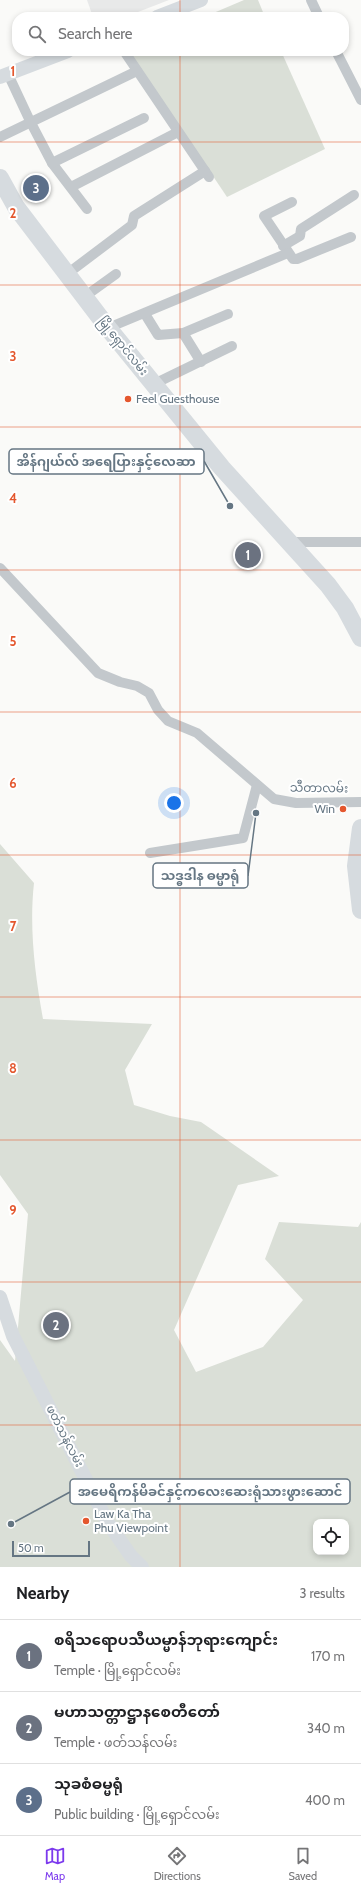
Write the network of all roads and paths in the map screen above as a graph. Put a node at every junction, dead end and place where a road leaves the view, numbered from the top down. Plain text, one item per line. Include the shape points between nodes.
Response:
1 (201, 0) edge
2 (311, 0) edge
3 (170, 12) edge
4 (317, 12) edge
5 (55, 56) edge
6 (127, 56) edge
7 (339, 56) edge
8 (137, 71) junction
9 (4, 76) edge
10 (361, 100) edge
11 (144, 118) dead end
12 (30, 122) junction
13 (178, 132) junction
14 (0, 137) edge
15 (52, 163) junction
16 (0, 178) edge
17 (71, 187) junction
18 (354, 195) dead end
19 (292, 202) dead end
20 (87, 209) dead end
21 (350, 237) dead end
22 (285, 250) junction
23 (67, 274) junction
24 (116, 274) dead end
25 (84, 297) junction
26 (145, 314) junction
27 (228, 314) dead end
28 (108, 328) junction
29 (183, 332) junction
30 (232, 346) dead end
31 (201, 362) junction
32 (154, 384) junction
33 (289, 542) junction
34 (361, 542) edge
35 (0, 568) edge
36 (361, 638) edge
37 (257, 785) junction
38 (361, 802) edge
39 (361, 828) edge
40 (150, 853) dead end
41 (359, 865) edge
42 (361, 910) edge
43 (0, 1297) edge
44 (142, 1567) edge

1 - 3 street
2 - 4 street
5 - 9 street
6 - 8 street
7 - 10 street
8 - 12 street
8 - 13 street
9 - 12 street
11 - 15 street
12 - 14 street
12 - 15 street
13 - 17 street
13 - 23 street via 207,174 134,216 132,225
15 - 17 street
16 - 23 highway, မြို့ရှောင်လမ်း via 16,207
17 - 20 street
18 - 22 street via 301,229 300,236
19 - 22 street via 264,216
21 - 22 street via 297,259 293,259
22 - 26 street
23 - 25 highway, မြို့ရှောင်လမ်း
24 - 25 street
25 - 28 highway, မြို့ရှောင်လမ်း
26 - 28 street
26 - 29 street via 158,335
27 - 29 street
28 - 32 highway, မြို့ရှောင်လမ်း
29 - 31 street
30 - 31 street
31 - 32 street
32 - 33 highway, မြို့ရှောင်လမ်း via 222,468
33 - 34 street
33 - 36 highway, မြို့ရှောင်လမ်း via 345,608
35 - 37 street, သီတာလမ်း via 98,673 137,686 149,693 168,722 197,733
37 - 38 street, သီတာလမ်း via 274,799 296,803
37 - 40 street via 243,838
39 - 41 highway
41 - 42 highway
43 - 44 street, ဖတ်သန်လမ်း via 13,1336 108,1523 130,1556

